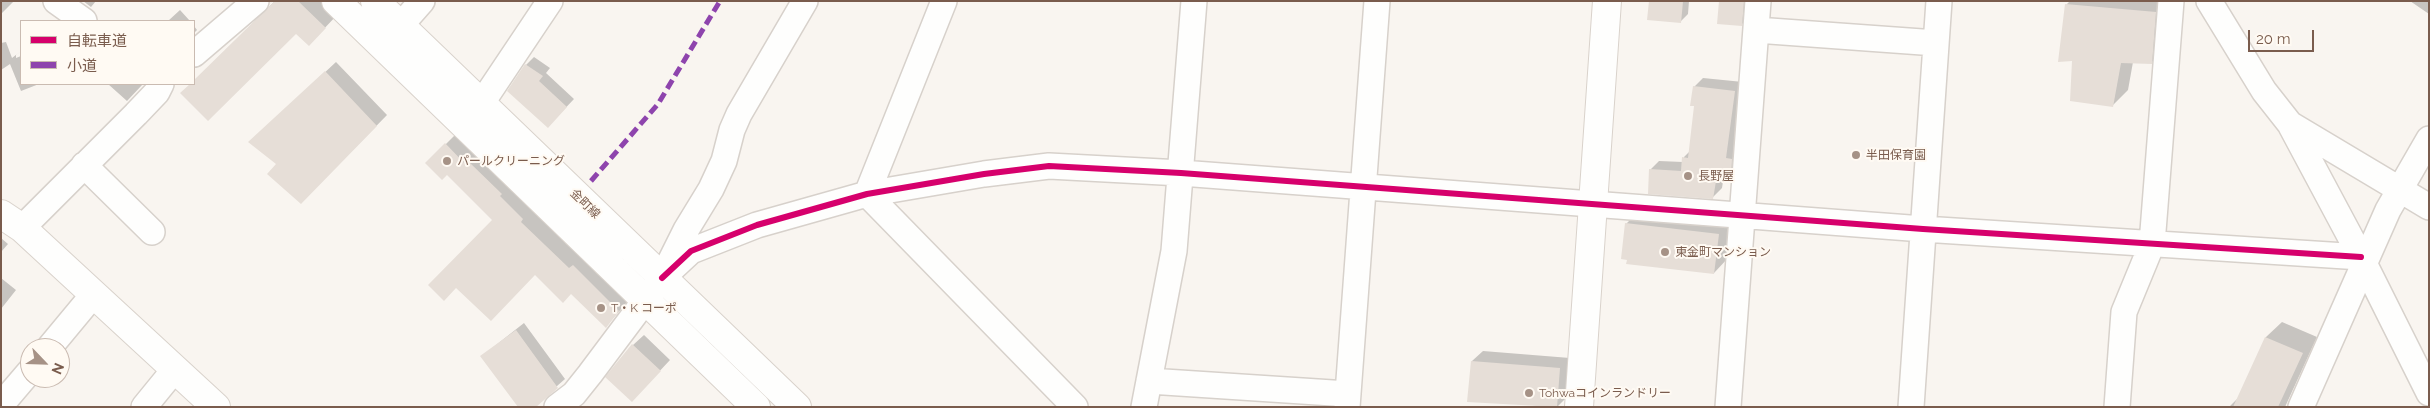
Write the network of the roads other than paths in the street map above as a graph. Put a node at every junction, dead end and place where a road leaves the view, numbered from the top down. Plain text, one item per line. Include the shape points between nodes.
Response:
1 (56, 1) edge
2 (256, 1) edge
3 (336, 1) edge
4 (375, 1) edge
5 (422, 1) edge
6 (550, 1) edge
7 (806, 1) edge
8 (944, 1) edge
9 (1194, 1) edge
10 (1376, 1) edge
11 (1607, 1) edge
12 (1758, 1) edge
13 (1939, 1) edge
14 (2171, 1) edge
15 (2209, 1) edge
16 (83, 20) edge
17 (400, 26) junction
18 (1756, 30) junction
19 (1936, 43) junction
20 (195, 53) edge
21 (158, 85) edge
22 (481, 104) junction
23 (2290, 124) junction
24 (2429, 139) edge
25 (84, 165) junction
26 (1181, 173) junction
27 (1363, 186) junction
28 (2399, 190) junction
29 (867, 194) junction
30 (1594, 203) junction
31 (2429, 207) edge
32 (1742, 215) junction
33 (12, 221) edge
34 (1923, 229) junction
35 (152, 232) dead end
36 (2152, 244) junction
37 (2363, 260) junction
38 (662, 278) junction
39 (93, 295) junction
40 (645, 299) junction
41 (57, 338) edge
42 (175, 369) junction
43 (1149, 381) junction
44 (20, 383) edge
45 (2429, 393) edge
46 (1348, 401) edge
47 (1, 405) edge
48 (144, 407) edge
49 (216, 407) edge
50 (557, 407) edge
51 (756, 407) edge
52 (797, 407) edge
53 (1075, 407) edge
54 (1144, 407) edge
55 (1579, 407) edge
56 (1728, 407) edge
57 (1911, 407) edge
58 (2117, 407) edge
59 (2301, 407) edge

1 - 16 street
2 - 20 street
3 - 40 main road
4 - 17 main road, 金町線
5 - 17 street
6 - 22 street
7 - 38 street via 739,114 711,189
8 - 29 street
9 - 26 street
10 - 27 street
11 - 30 main road
12 - 18 street
13 - 19 street
14 - 36 street
15 - 23 street via 2264,91
17 - 22 main road, 金町線
18 - 19 street
18 - 32 street
19 - 34 street
21 - 25 street via 157,92
22 - 38 main road, 金町線
23 - 28 street
23 - 37 street
24 - 28 street
25 - 33 street
25 - 35 street
26 - 27 street
26 - 29 street via 1050,166
26 - 43 street via 1174,251
27 - 30 street
27 - 46 street
28 - 31 street
28 - 37 street
29 - 38 street via 757,225 691,251
29 - 53 street
30 - 32 street
30 - 55 main road
32 - 34 street
32 - 56 street
33 - 39 main road
34 - 36 street
34 - 57 street
36 - 37 street
36 - 58 street via 2124,312
37 - 45 street
37 - 59 street
38 - 40 street
38 - 52 main road, 金町線
39 - 41 street
39 - 42 main road
40 - 50 street via 574,394
40 - 51 main road
42 - 48 street
42 - 49 main road
43 - 46 street
43 - 54 street
44 - 47 street

